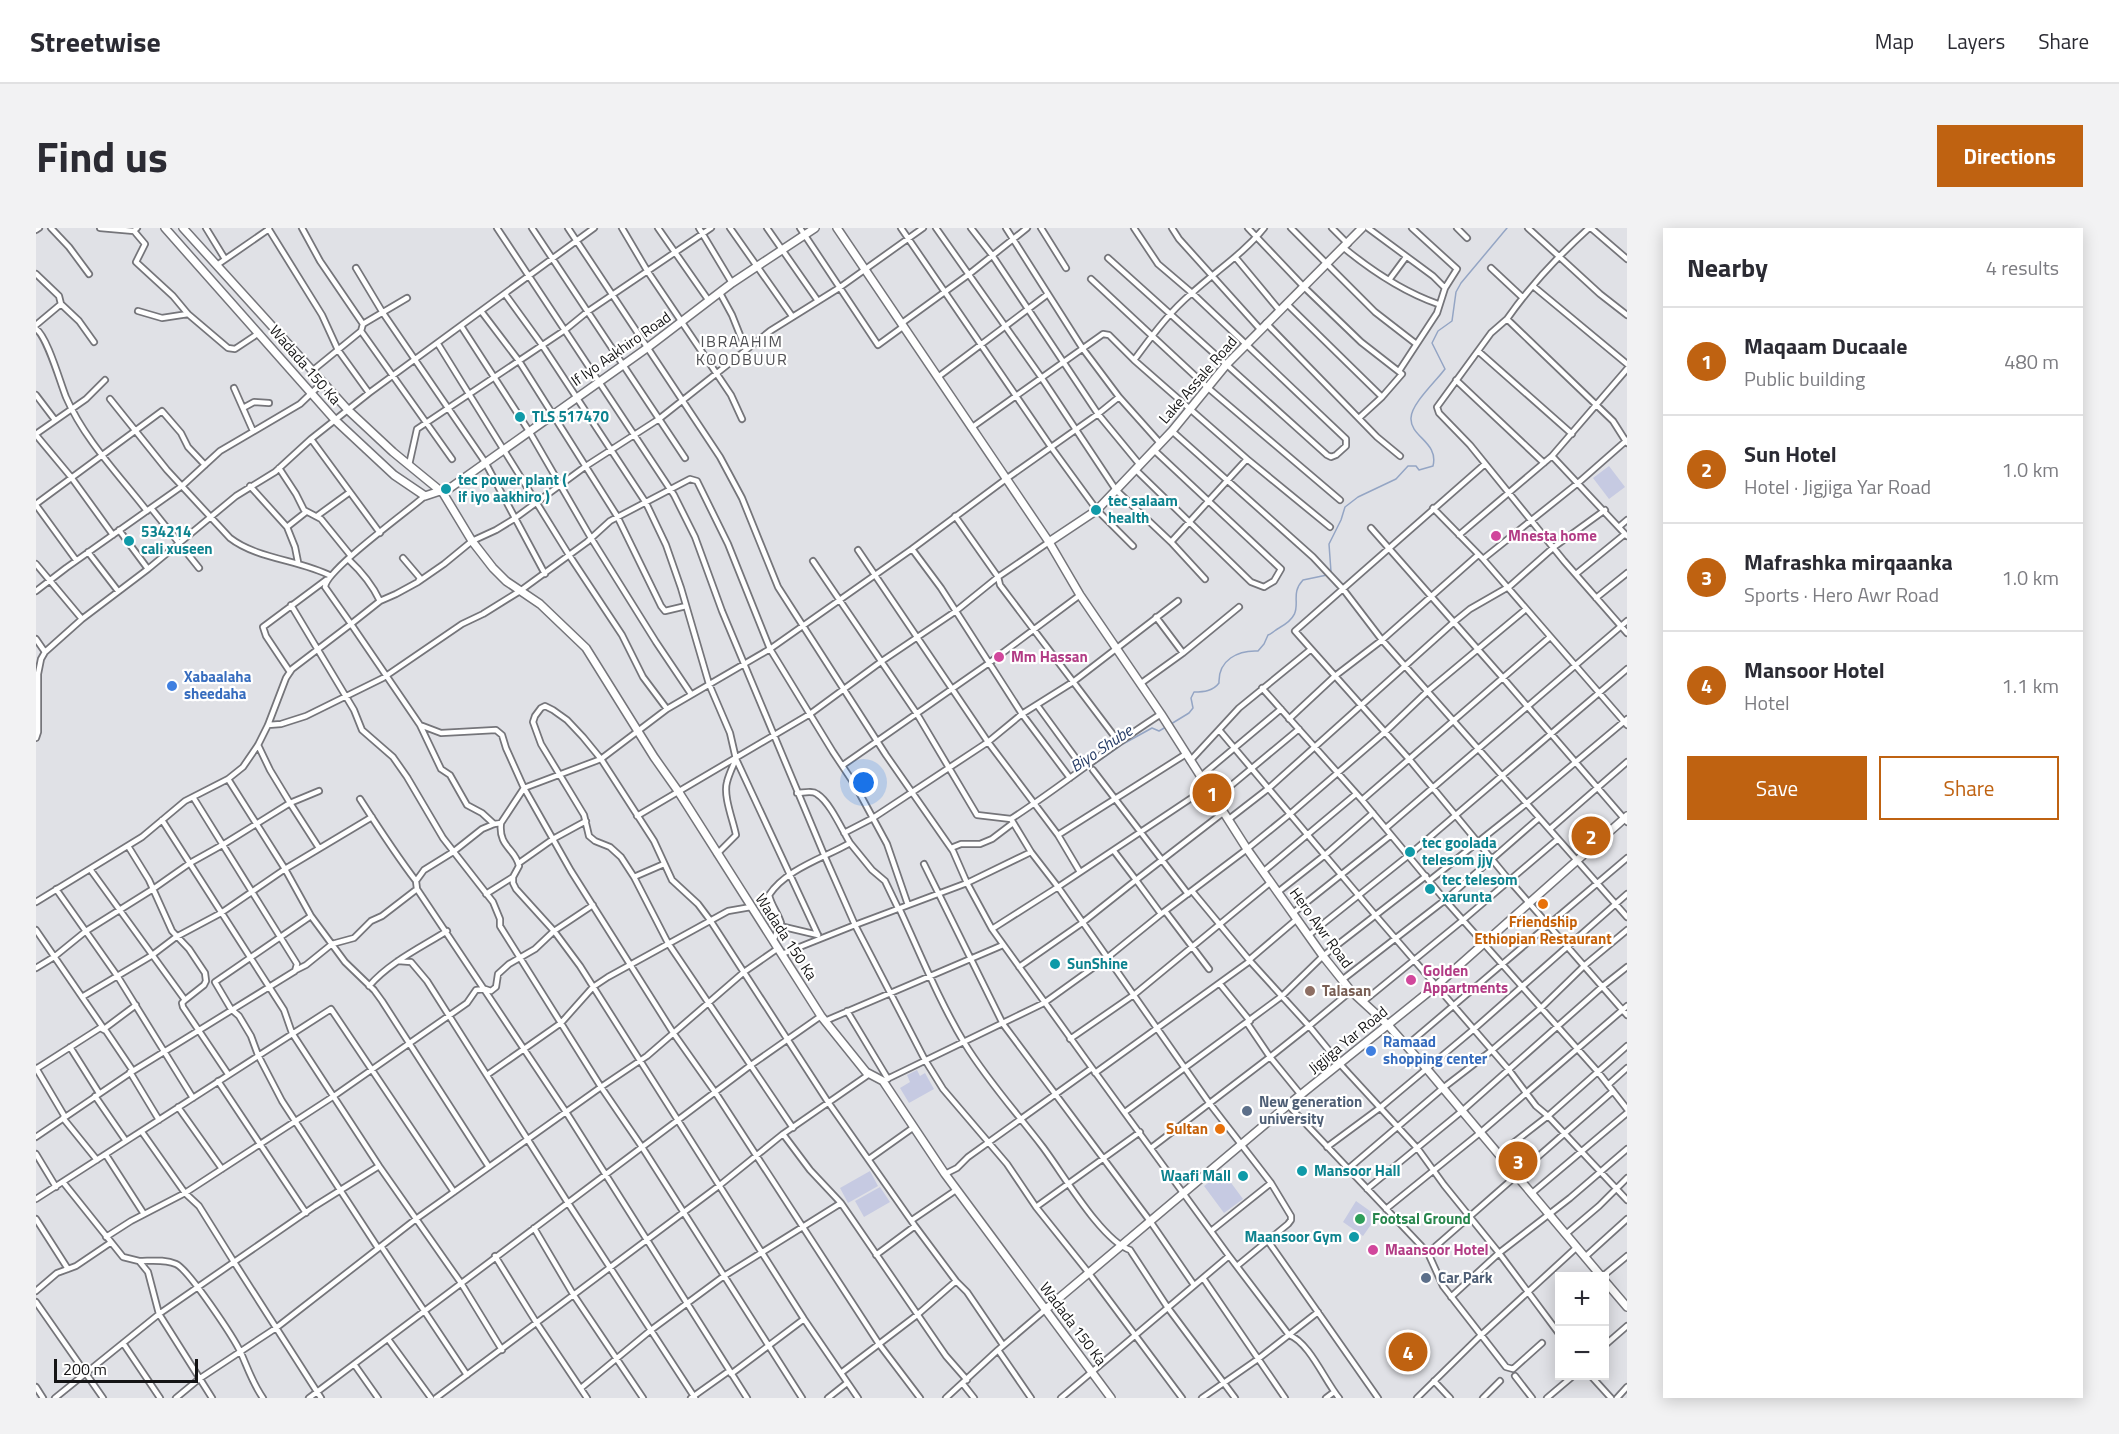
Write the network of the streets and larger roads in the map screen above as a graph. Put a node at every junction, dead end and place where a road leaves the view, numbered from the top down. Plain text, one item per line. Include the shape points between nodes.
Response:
1 (51, 228) edge
2 (100, 228) edge
3 (165, 228) edge
4 (183, 228) edge
5 (206, 228) edge
6 (269, 228) edge
7 (302, 228) edge
8 (497, 228) edge
9 (532, 228) edge
10 (568, 228) edge
11 (594, 228) edge
12 (622, 228) edge
13 (658, 228) edge
14 (699, 228) edge
15 (711, 228) edge
16 (730, 228) edge
17 (767, 228) edge
18 (800, 228) edge
19 (815, 228) edge
20 (837, 228) edge
21 (901, 228) edge
22 (923, 228) edge
23 (936, 228) edge
24 (971, 228) edge
25 (1006, 228) edge
26 (1027, 228) edge
27 (1041, 228) edge
28 (1134, 228) edge
29 (1172, 228) edge
30 (1248, 228) edge
31 (1264, 228) edge
32 (1291, 228) edge
33 (1332, 228) edge
34 (1362, 228) edge
35 (1368, 228) edge
36 (1412, 228) edge
37 (1457, 228) edge
38 (1528, 228) edge
39 (1590, 228) edge
40 (136, 229) edge
41 (702, 234) junction
42 (805, 235) junction
43 (1257, 236) junction
44 (1467, 238) dead end
45 (908, 239) junction
46 (1013, 239) junction
47 (576, 241) junction
48 (1346, 246) junction
49 (781, 250) junction
50 (675, 254) junction
51 (992, 255) junction
52 (1559, 255) junction
53 (1406, 257) junction
54 (552, 258) junction
55 (1108, 258) dead end
56 (1236, 258) junction
57 (1627, 259) edge
58 (225, 260) junction
59 (217, 265) junction
60 (1327, 265) junction
61 (757, 266) junction
62 (357, 268) dead end
63 (1066, 268) dead end
64 (1491, 268) dead end
65 (866, 269) junction
66 (648, 272) junction
67 (36, 274) edge
68 (89, 274) dead end
69 (968, 275) junction
70 (530, 276) junction
71 (1213, 276) junction
72 (1091, 279) dead end
73 (1389, 280) junction
74 (732, 283) junction
75 (1304, 286) junction
76 (1533, 286) junction
77 (839, 288) junction
78 (1445, 288) junction
79 (945, 292) junction
80 (720, 293) junction
81 (1192, 293) junction
82 (505, 294) junction
83 (1048, 294) junction
84 (612, 297) junction
85 (1522, 297) junction
86 (407, 298) dead end
87 (709, 301) junction
88 (818, 301) junction
89 (61, 304) junction
90 (1287, 304) junction
91 (1438, 304) junction
92 (1027, 309) junction
93 (1280, 310) junction
94 (138, 311) dead end
95 (481, 311) junction
96 (587, 312) junction
97 (383, 313) junction
98 (188, 314) junction
99 (1170, 314) junction
100 (1627, 315) edge
101 (792, 316) junction
102 (1507, 320) junction
103 (682, 322) junction
104 (363, 324) junction
105 (903, 325) junction
106 (461, 326) junction
107 (1004, 326) junction
108 (1263, 326) junction
109 (36, 327) edge
110 (565, 330) junction
111 (361, 331) junction
112 (259, 333) junction
113 (1153, 336) junction
114 (94, 342) dead end
115 (1416, 343) junction
116 (438, 344) junction
117 (1245, 344) junction
118 (542, 345) junction
119 (981, 345) junction
120 (647, 348) junction
121 (1083, 349) junction
122 (339, 350) junction
123 (746, 350) junction
124 (1478, 351) junction
125 (416, 360) junction
126 (1134, 360) junction
127 (519, 361) junction
128 (1063, 362) junction
129 (1627, 364) edge
130 (622, 365) junction
131 (1226, 365) junction
132 (1627, 369) edge
133 (311, 371) junction
134 (1399, 371) junction
135 (715, 374) junction
136 (394, 376) junction
137 (938, 377) junction
138 (1041, 377) junction
139 (494, 378) junction
140 (105, 380) dead end
141 (1456, 380) junction
142 (322, 382) junction
143 (598, 382) junction
144 (1207, 387) junction
145 (234, 388) dead end
146 (312, 392) junction
147 (369, 393) junction
148 (470, 394) junction
149 (36, 395) edge
150 (1016, 395) junction
151 (1119, 397) junction
152 (1382, 397) junction
153 (575, 398) junction
154 (110, 399) dead end
155 (681, 400) junction
156 (269, 403) dead end
157 (1597, 405) junction
158 (243, 408) junction
159 (448, 408) junction
160 (71, 409) junction
161 (348, 410) junction
162 (1190, 410) junction
163 (553, 414) junction
164 (1098, 414) junction
165 (1359, 418) junction
166 (659, 419) junction
167 (742, 419) dead end
168 (55, 420) junction
169 (335, 420) junction
170 (427, 422) junction
171 (971, 428) junction
172 (1076, 430) junction
173 (136, 431) junction
174 (253, 431) junction
175 (529, 431) junction
176 (1172, 431) junction
177 (634, 434) junction
178 (1572, 434) junction
179 (36, 435) edge
180 (310, 439) junction
181 (1627, 442) edge
182 (1160, 443) junction
183 (1051, 447) junction
184 (503, 449) junction
185 (610, 450) junction
186 (1154, 450) junction
187 (102, 454) junction
188 (1400, 456) dead end
189 (1552, 456) junction
190 (452, 459) dead end
191 (685, 459) dead end
192 (1247, 459) junction
193 (485, 462) junction
194 (1544, 463) junction
195 (1485, 464) junction
196 (205, 465) junction
197 (409, 465) junction
198 (586, 466) junction
199 (279, 468) junction
200 (1138, 468) junction
201 (71, 477) junction
202 (1006, 478) junction
203 (1227, 480) junction
204 (1578, 483) junction
205 (560, 485) junction
206 (182, 486) junction
207 (250, 486) junction
208 (669, 488) junction
209 (1116, 490) junction
210 (350, 492) junction
211 (442, 492) junction
212 (1509, 494) junction
213 (425, 496) junction
214 (1340, 500) dead end
215 (1209, 501) junction
216 (536, 503) junction
217 (646, 503) junction
218 (36, 505) edge
219 (1433, 508) junction
220 (149, 510) junction
221 (1097, 510) junction
222 (1605, 510) junction
223 (306, 512) junction
224 (211, 516) junction
225 (317, 516) junction
226 (617, 516) junction
227 (955, 516) junction
228 (514, 519) junction
229 (1531, 520) junction
230 (1627, 520) edge
231 (1190, 522) junction
232 (1620, 526) junction
233 (287, 527) junction
234 (1330, 527) dead end
235 (1371, 528) dead end
236 (119, 530) junction
237 (380, 533) junction
238 (113, 535) junction
239 (1459, 535) junction
240 (1626, 535) edge
241 (591, 538) junction
242 (472, 541) junction
243 (1049, 542) junction
244 (1171, 542) junction
245 (179, 544) junction
246 (1133, 546) dead end
247 (1554, 547) junction
248 (912, 549) junction
249 (1388, 549) junction
250 (858, 550) dead end
251 (88, 552) junction
252 (569, 555) junction
253 (1480, 557) junction
254 (350, 558) junction
255 (403, 558) dead end
256 (76, 560) junction
257 (813, 561) dead end
258 (298, 562) junction
259 (36, 564) edge
260 (200, 568) dead end
261 (148, 569) junction
262 (1627, 573) edge
263 (545, 574) junction
264 (876, 574) junction
265 (1576, 574) junction
266 (998, 577) junction
267 (329, 578) junction
268 (1205, 579) dead end
269 (50, 581) junction
270 (418, 582) junction
271 (1507, 586) junction
272 (1343, 589) junction
273 (36, 591) edge
274 (118, 591) junction
275 (520, 591) junction
276 (1080, 595) junction
277 (1431, 597) junction
278 (1596, 598) junction
279 (840, 599) junction
280 (380, 601) junction
281 (1178, 601) dead end
282 (291, 605) junction
283 (686, 606) junction
284 (1239, 607) dead end
285 (1526, 609) junction
286 (956, 611) junction
287 (1156, 617) junction
288 (82, 619) junction
289 (1627, 621) edge
290 (1454, 622) junction
291 (351, 624) junction
292 (803, 625) junction
293 (1621, 626) junction
294 (1034, 629) junction
295 (1627, 633) edge
296 (918, 636) junction
297 (1550, 637) junction
298 (36, 639) edge
299 (1382, 640) junction
300 (318, 648) junction
301 (1116, 648) junction
302 (770, 649) junction
303 (1310, 650) junction
304 (1478, 650) junction
305 (45, 652) junction
306 (1183, 653) junction
307 (882, 661) junction
308 (989, 663) junction
309 (38, 664) edge
310 (745, 664) junction
311 (1405, 664) junction
312 (1576, 665) junction
313 (1627, 669) edge
314 (290, 672) junction
315 (387, 676) junction
316 (1335, 676) junction
317 (1503, 678) junction
318 (1073, 682) junction
319 (709, 684) junction
320 (1140, 684) junction
321 (1262, 688) junction
322 (953, 689) junction
323 (843, 690) junction
324 (1429, 690) junction
325 (1600, 693) junction
326 (692, 694) junction
327 (345, 696) junction
328 (1037, 705) junction
329 (1360, 705) junction
330 (1527, 706) junction
331 (667, 709) junction
332 (1281, 709) junction
333 (810, 714) junction
334 (918, 714) junction
335 (1022, 714) junction
336 (1161, 714) junction
337 (1289, 719) junction
338 (1454, 720) junction
339 (1626, 722) edge
340 (268, 725) junction
341 (420, 725) junction
342 (1299, 729) junction
343 (1220, 731) junction
344 (638, 732) junction
345 (1385, 732) junction
346 (775, 736) junction
347 (1551, 736) junction
348 (36, 738) edge
349 (1118, 741) junction
350 (878, 742) junction
351 (988, 742) junction
352 (258, 745) junction
353 (1315, 748) junction
354 (1236, 749) junction
355 (1478, 749) junction
356 (1188, 758) junction
357 (601, 759) junction
358 (736, 759) junction
359 (1409, 759) junction
360 (1575, 761) junction
361 (1627, 762) edge
362 (843, 765) junction
363 (949, 768) junction
364 (1083, 768) junction
365 (1253, 769) junction
366 (1093, 770) dead end
367 (1338, 773) junction
368 (559, 775) junction
369 (1201, 776) junction
370 (1502, 776) junction
371 (1070, 778) junction
372 (228, 779) junction
373 (1208, 787) junction
374 (1598, 787) junction
375 (524, 788) junction
376 (1269, 788) junction
377 (1434, 789) junction
378 (319, 791) dead end
379 (678, 791) junction
380 (913, 792) junction
381 (797, 793) junction
382 (1356, 794) junction
383 (193, 797) junction
384 (1216, 798) junction
385 (360, 799) dead end
386 (1116, 799) junction
387 (1362, 800) junction
388 (290, 803) junction
389 (1035, 803) junction
390 (1527, 803) junction
391 (1224, 812) junction
392 (1373, 813) junction
393 (1290, 814) junction
394 (1455, 815) junction
395 (637, 816) junction
396 (372, 817) junction
397 (873, 818) junction
398 (1539, 818) junction
399 (1229, 819) junction
400 (1626, 819) edge
401 (162, 820) junction
402 (586, 821) junction
403 (1012, 821) junction
404 (501, 823) junction
405 (256, 824) junction
406 (494, 824) junction
407 (1386, 828) junction
408 (1550, 829) junction
409 (1140, 832) junction
410 (844, 833) junction
411 (1307, 834) junction
412 (1058, 835) junction
413 (1391, 835) junction
414 (553, 839) junction
415 (1558, 839) junction
416 (1477, 842) junction
417 (850, 843) junction
418 (224, 844) junction
419 (128, 846) junction
420 (319, 848) junction
421 (951, 848) junction
422 (1247, 849) junction
423 (1114, 851) junction
424 (453, 852) junction
425 (1031, 852) junction
426 (717, 854) junction
427 (1325, 855) junction
428 (1408, 855) junction
429 (825, 857) junction
430 (1627, 858) edge
431 (1162, 860) junction
432 (1492, 860) junction
433 (1577, 861) junction
434 (190, 862) junction
435 (519, 863) junction
436 (664, 864) junction
437 (924, 864) dead end
438 (90, 868) junction
439 (285, 869) junction
440 (1263, 871) junction
441 (1080, 872) junction
442 (1342, 874) junction
443 (790, 875) junction
444 (513, 877) junction
445 (634, 877) junction
446 (1428, 879) junction
447 (1136, 880) junction
448 (1509, 880) junction
449 (416, 881) junction
450 (1271, 882) junction
451 (967, 883) junction
452 (1596, 883) junction
453 (1058, 887) junction
454 (56, 889) junction
455 (153, 889) junction
456 (417, 890) junction
457 (253, 892) junction
458 (1190, 892) junction
459 (1278, 892) junction
460 (939, 893) junction
461 (486, 894) junction
462 (1627, 894) edge
463 (1359, 895) junction
464 (1445, 900) junction
465 (36, 902) edge
466 (1529, 903) junction
467 (593, 904) junction
468 (1616, 904) junction
469 (908, 905) junction
470 (751, 907) junction
471 (898, 908) junction
472 (119, 909) junction
473 (1163, 912) junction
474 (221, 913) junction
475 (311, 916) junction
476 (1295, 916) junction
477 (1376, 916) junction
478 (1627, 917) edge
479 (710, 920) junction
480 (1463, 920) junction
481 (1082, 923) junction
482 (855, 924) junction
483 (1219, 925) junction
484 (1547, 925) junction
485 (780, 926) junction
486 (992, 928) junction
487 (36, 930) edge
488 (1627, 930) edge
489 (86, 931) junction
490 (447, 931) junction
491 (554, 932) junction
492 (1309, 934) junction
493 (821, 936) junction
494 (176, 937) junction
495 (280, 937) junction
496 (1396, 939) junction
497 (773, 942) junction
498 (668, 943) junction
499 (1484, 943) junction
500 (332, 944) junction
501 (1003, 945) junction
502 (1192, 946) junction
503 (1568, 947) junction
504 (780, 952) junction
505 (151, 956) junction
506 (1323, 956) junction
507 (54, 957) junction
508 (251, 957) junction
509 (520, 957) junction
510 (1108, 957) junction
511 (970, 959) junction
512 (1414, 960) junction
513 (398, 961) junction
514 (1250, 961) junction
515 (631, 964) junction
516 (1503, 964) junction
517 (1585, 965) junction
518 (1019, 967) junction
519 (1627, 967) edge
520 (36, 968) edge
521 (1209, 969) dead end
522 (296, 970) junction
523 (744, 972) junction
524 (930, 975) junction
525 (118, 977) junction
526 (1342, 980) junction
527 (1220, 984) junction
528 (369, 986) junction
529 (1436, 986) junction
530 (1522, 986) junction
531 (1603, 986) junction
532 (270, 987) junction
533 (593, 987) junction
534 (485, 989) junction
535 (1351, 991) junction
536 (889, 993) junction
537 (1135, 994) junction
538 (1282, 996) junction
539 (82, 997) junction
540 (184, 1000) junction
541 (1364, 1001) junction
542 (709, 1003) junction
543 (1044, 1003) junction
544 (136, 1005) junction
545 (1452, 1005) junction
546 (1541, 1008) junction
547 (1625, 1008) edge
548 (231, 1010) junction
549 (846, 1011) junction
550 (1627, 1015) edge
551 (449, 1016) junction
552 (823, 1018) junction
553 (1248, 1022) junction
554 (561, 1023) junction
555 (1003, 1024) junction
556 (1388, 1025) junction
557 (1309, 1026) junction
558 (1557, 1026) junction
559 (1157, 1028) junction
560 (104, 1029) junction
561 (1474, 1029) junction
562 (199, 1030) junction
563 (292, 1033) junction
564 (674, 1034) junction
565 (1070, 1039) junction
566 (787, 1040) junction
567 (964, 1042) junction
568 (410, 1043) junction
569 (1407, 1046) junction
570 (1627, 1046) edge
571 (70, 1047) junction
572 (525, 1049) junction
573 (1578, 1049) junction
574 (1491, 1051) junction
575 (164, 1052) junction
576 (258, 1055) junction
577 (1270, 1057) junction
578 (926, 1060) junction
579 (639, 1061) junction
580 (1340, 1064) junction
581 (751, 1065) junction
582 (36, 1068) edge
583 (1426, 1068) junction
584 (1627, 1068) edge
585 (1185, 1069) junction
586 (372, 1070) junction
587 (1509, 1070) junction
588 (1094, 1071) junction
589 (131, 1072) junction
590 (1598, 1072) junction
591 (228, 1074) junction
592 (868, 1075) junction
593 (487, 1076) junction
594 (886, 1080) junction
595 (218, 1081) junction
596 (1608, 1085) junction
597 (601, 1087) junction
598 (1443, 1088) junction
599 (1613, 1091) junction
600 (715, 1092) junction
601 (1526, 1092) junction
602 (97, 1094) junction
603 (1056, 1095) junction
604 (1301, 1095) junction
605 (334, 1096) junction
606 (193, 1098) junction
607 (828, 1102) junction
608 (1210, 1104) junction
609 (1288, 1105) junction
610 (178, 1107) junction
611 (1381, 1107) junction
612 (1627, 1109) edge
613 (1462, 1111) junction
614 (566, 1112) junction
615 (1125, 1112) junction
616 (1627, 1113) edge
617 (1548, 1116) junction
618 (64, 1118) junction
619 (1022, 1119) junction
620 (159, 1120) junction
621 (677, 1120) junction
622 (295, 1121) junction
623 (1399, 1127) junction
624 (793, 1128) junction
625 (914, 1128) junction
626 (142, 1132) junction
627 (1140, 1132) junction
628 (1480, 1132) junction
629 (783, 1134) junction
630 (1565, 1134) junction
631 (36, 1137) edge
632 (527, 1140) junction
633 (126, 1141) junction
634 (989, 1143) junction
635 (260, 1144) junction
636 (1241, 1145) junction
637 (1327, 1146) junction
638 (642, 1147) junction
639 (1151, 1148) junction
640 (1418, 1149) junction
641 (1627, 1149) edge
642 (1581, 1151) junction
643 (36, 1154) edge
644 (1499, 1154) junction
645 (106, 1155) junction
646 (756, 1155) junction
647 (869, 1159) junction
648 (1104, 1159) junction
649 (97, 1160) junction
650 (379, 1166) junction
651 (489, 1167) junction
652 (222, 1169) junction
653 (1348, 1169) junction
654 (1434, 1171) junction
655 (1599, 1172) junction
656 (607, 1174) junction
657 (945, 1174) junction
658 (1516, 1176) junction
659 (1627, 1178) edge
660 (63, 1182) junction
661 (1068, 1183) junction
662 (1270, 1183) junction
663 (720, 1185) junction
664 (56, 1187) junction
665 (1367, 1189) junction
666 (1616, 1189) junction
667 (956, 1190) junction
668 (340, 1191) junction
669 (454, 1192) junction
670 (184, 1193) junction
671 (1183, 1193) junction
672 (1532, 1194) junction
673 (36, 1199) edge
674 (1627, 1200) edge
675 (567, 1203) junction
676 (841, 1203) junction
677 (1036, 1207) junction
678 (1386, 1209) junction
679 (306, 1213) junction
680 (684, 1213) junction
681 (144, 1214) junction
682 (1548, 1214) junction
683 (1470, 1217) junction
684 (36, 1219) edge
685 (416, 1219) junction
686 (1627, 1219) edge
687 (912, 1220) junction
688 (1150, 1221) junction
689 (915, 1226) junction
690 (802, 1227) junction
691 (534, 1228) junction
692 (1211, 1231) junction
693 (1566, 1234) junction
694 (106, 1237) junction
695 (648, 1240) junction
696 (1268, 1241) junction
697 (110, 1243) junction
698 (379, 1247) junction
699 (1120, 1247) junction
700 (1577, 1247) junction
701 (763, 1251) junction
702 (1428, 1253) junction
703 (1498, 1254) junction
704 (876, 1255) junction
705 (495, 1256) junction
706 (1229, 1256) junction
707 (1627, 1256) edge
708 (1585, 1257) junction
709 (139, 1261) junction
710 (234, 1262) junction
711 (610, 1266) junction
712 (1237, 1266) junction
713 (68, 1269) junction
714 (1088, 1272) junction
715 (1598, 1272) edge
716 (1609, 1274) edge
717 (724, 1276) junction
718 (1203, 1278) junction
719 (956, 1281) junction
720 (461, 1283) junction
721 (1194, 1285) junction
722 (1609, 1285) edge
723 (197, 1286) junction
724 (36, 1291) edge
725 (1528, 1292) junction
726 (573, 1293) junction
727 (1627, 1293) edge
728 (1451, 1297) junction
729 (1620, 1299) junction
730 (36, 1302) edge
731 (687, 1304) junction
732 (1627, 1307) edge
733 (1168, 1308) junction
734 (1046, 1309) junction
735 (424, 1312) junction
736 (1318, 1312) junction
737 (159, 1314) junction
738 (917, 1315) junction
739 (804, 1319) junction
740 (536, 1322) junction
741 (1556, 1326) edge
742 (1627, 1326) edge
743 (276, 1328) junction
744 (651, 1330) junction
745 (1289, 1335) junction
746 (1135, 1336) junction
747 (1480, 1336) junction
748 (388, 1338) junction
749 (1609, 1342) edge
750 (123, 1343) junction
751 (1542, 1343) dead end
752 (879, 1344) junction
753 (768, 1345) junction
754 (1003, 1345) junction
755 (502, 1350) junction
756 (998, 1350) junction
757 (240, 1351) junction
758 (616, 1359) junction
759 (1258, 1359) junction
760 (354, 1364) junction
761 (730, 1372) junction
762 (1092, 1372) junction
763 (84, 1373) junction
764 (841, 1373) junction
765 (467, 1375) junction
766 (1515, 1376) dead end
767 (199, 1379) junction
768 (1568, 1380) edge
769 (1595, 1380) edge
770 (1434, 1381) junction
771 (1500, 1381) dead end
772 (965, 1382) junction
773 (1224, 1382) junction
774 (847, 1383) junction
775 (36, 1387) edge
776 (1627, 1387) edge
777 (581, 1388) junction
778 (317, 1392) junction
779 (1334, 1392) junction
780 (693, 1397) edge
781 (1619, 1397) edge
782 (43, 1398) edge
783 (54, 1398) edge
784 (102, 1398) edge
785 (160, 1398) edge
786 (176, 1398) edge
787 (212, 1398) edge
788 (264, 1398) edge
789 (309, 1398) edge
790 (321, 1398) edge
791 (378, 1398) edge
792 (431, 1398) edge
793 (436, 1398) edge
794 (587, 1398) edge
795 (643, 1398) edge
796 (747, 1398) edge
797 (802, 1398) edge
798 (828, 1398) edge
799 (858, 1398) edge
800 (920, 1398) edge
801 (946, 1398) edge
802 (974, 1398) edge
803 (1031, 1398) edge
804 (1060, 1398) edge
805 (1111, 1398) edge
806 (1182, 1398) edge
807 (1202, 1398) edge
808 (1235, 1398) edge
809 (1285, 1398) edge
810 (1326, 1398) edge
811 (1339, 1398) edge
812 (1378, 1398) edge
813 (1417, 1398) edge
814 (1450, 1398) edge
815 (1483, 1398) edge
816 (1532, 1398) edge
817 (1548, 1398) edge
818 (1611, 1398) edge

1 - 68 street
2 - 40 street
3 - 112 street, Wadada 150 Ka
4 - 59 street, Wadada 150 Ka
5 - 58 street
6 - 58 street
6 - 122 street
7 - 104 street
8 - 70 street
9 - 54 street
10 - 47 street
11 - 47 street
12 - 66 street
13 - 50 street
14 - 41 street
15 - 41 street
16 - 61 street
17 - 49 street
18 - 42 street
19 - 42 street, If Iyo Aakhiro Road
20 - 65 street, Hero Awr Road
21 - 45 street
22 - 45 street
23 - 69 street
24 - 51 street
25 - 46 street
26 - 46 street
27 - 63 street
28 - 81 street via 1158,264
29 - 71 street
30 - 43 street
31 - 43 street
32 - 60 street
33 - 48 street
34 - 48 street, Lake Assale Road
35 - 53 street
36 - 78 street via 1457,269
37 - 44 street
38 - 52 street
39 - 52 street
39 - 57 street
40 - 98 street via 145,244 136,262
41 - 50 street
41 - 74 street
42 - 49 street, If Iyo Aakhiro Road
42 - 77 street
43 - 56 street
43 - 75 street
45 - 65 street
45 - 79 street
46 - 51 street
46 - 83 street
47 - 54 street
47 - 84 street
48 - 60 street, Lake Assale Road
48 - 73 street via 1369,269
49 - 61 street, If Iyo Aakhiro Road
49 - 88 street
50 - 66 street
50 - 87 street
51 - 69 street
51 - 92 street
52 - 76 street
52 - 100 street
53 - 73 street
53 - 78 street
54 - 70 street
54 - 96 street
55 - 99 street
56 - 71 street
56 - 93 street
58 - 59 street
59 - 133 street, Wadada 150 Ka
60 - 75 street, Lake Assale Road
60 - 115 street via 1376,312
61 - 74 street, If Iyo Aakhiro Road
61 - 101 street
62 - 97 street
64 - 85 street
65 - 77 street
65 - 105 street, Hero Awr Road
66 - 84 street
66 - 103 street
67 - 89 street via 59,296
69 - 79 street
69 - 107 street
70 - 82 street
70 - 110 street
71 - 81 street
71 - 108 street
72 - 113 street
73 - 91 street
74 - 80 street, If Iyo Aakhiro Road
75 - 90 street, Lake Assale Road
75 - 134 street via 1361,342
76 - 85 street
76 - 129 street
77 - 88 street
77 - 105 street via 878,345
78 - 91 street
79 - 105 street
79 - 119 street
80 - 87 street, If Iyo Aakhiro Road
80 - 123 street
81 - 99 street
81 - 117 street
82 - 95 street
82 - 118 street
83 - 92 street
83 - 121 street
84 - 96 street
84 - 120 street
85 - 102 street
86 - 97 street
87 - 103 street, If Iyo Aakhiro Road
88 - 101 street
89 - 109 street
89 - 114 street
90 - 93 street, Lake Assale Road
90 - 152 street
91 - 115 street via 1437,313
92 - 107 street
92 - 128 street
93 - 108 street, Lake Assale Road
94 - 98 street via 162,318
95 - 106 street
95 - 127 street
96 - 110 street
96 - 130 street
97 - 104 street
97 - 125 street
98 - 112 street via 231,349
99 - 113 street
99 - 131 street
101 - 123 street
102 - 124 street
102 - 157 street
103 - 120 street, If Iyo Aakhiro Road
103 - 135 street
104 - 111 street
105 - 137 street, Hero Awr Road
106 - 116 street
106 - 139 street
107 - 119 street
107 - 138 street
108 - 117 street, Lake Assale Road
108 - 165 street
109 - 160 street via 45,338
110 - 118 street
110 - 143 street
111 - 122 street
111 - 136 street
112 - 146 street, Wadada 150 Ka
113 - 126 street
113 - 144 street
115 - 134 street
116 - 125 street
116 - 148 street
117 - 131 street, Lake Assale Road
117 - 131 street via 1346,439 1346,446 1336,455 1327,455
118 - 127 street
118 - 153 street
119 - 137 street
119 - 150 street
120 - 130 street, If Iyo Aakhiro Road
120 - 155 street
121 - 126 street via 1106,334
121 - 128 street
121 - 151 street
122 - 133 street
122 - 147 street
123 - 135 street
124 - 141 street
124 - 178 street
125 - 136 street
125 - 159 street
126 - 162 street
127 - 139 street
127 - 163 street
128 - 138 street
128 - 164 street
130 - 143 street, If Iyo Aakhiro Road
130 - 166 street
131 - 144 street, Lake Assale Road
132 - 157 street
133 - 142 street, Wadada 150 Ka
134 - 152 street via 1402,375
135 - 155 street
135 - 167 street
136 - 147 street
136 - 170 street
137 - 171 street, Hero Awr Road
138 - 150 street
138 - 172 street
139 - 148 street
139 - 175 street
140 - 160 street
141 - 194 street
141 - 195 street via 1437,407 1439,413
142 - 146 street
142 - 161 street, Wadada 150 Ka
143 - 153 street, If Iyo Aakhiro Road
143 - 177 street
144 - 162 street, Lake Assale Road
144 - 214 street
145 - 158 street
146 - 169 street, Wadada 150 Ka
146 - 174 street via 300,404
147 - 161 street
148 - 159 street
148 - 184 street
149 - 168 street
150 - 171 street
150 - 183 street
151 - 164 street
151 - 182 street
152 - 165 street
153 - 163 street, If Iyo Aakhiro Road
153 - 185 street
154 - 173 street
155 - 166 street
155 - 292 street via 720,457 742,498 778,587
156 - 158 street via 254,402
157 - 178 street
157 - 181 street
158 - 174 street
159 - 170 street
159 - 193 street
160 - 168 street
160 - 187 street
161 - 169 street
161 - 197 street, Wadada 150 Ka
162 - 176 street, Lake Assale Road
162 - 192 street
163 - 175 street, If Iyo Aakhiro Road
163 - 198 street
164 - 172 street
164 - 200 street
165 - 188 street
166 - 177 street
166 - 191 street
168 - 179 street
169 - 180 street
169 - 213 street, Wadada 150 Ka via 394,475
170 - 190 street
170 - 197 street via 417,429
171 - 202 street, Hero Awr Road
172 - 183 street
172 - 209 street
173 - 187 street
173 - 196 street via 162,411
173 - 206 street
174 - 196 street
175 - 184 street, If Iyo Aakhiro Road
175 - 205 street
176 - 182 street, Lake Assale Road
176 - 203 street
177 - 185 street
177 - 208 street
178 - 189 street
179 - 201 street
180 - 199 street
180 - 210 street
181 - 204 street
182 - 186 street, Lake Assale Road
183 - 202 street
183 - 221 street
184 - 193 street, If Iyo Aakhiro Road
184 - 216 street
185 - 198 street
185 - 217 street
186 - 200 street, Lake Assale Road
186 - 215 street
187 - 201 street
187 - 220 street
189 - 194 street
189 - 204 street
192 - 203 street
192 - 234 street
193 - 211 street, If Iyo Aakhiro Road
193 - 228 street
194 - 212 street
195 - 212 street
195 - 219 street
196 - 206 street
197 - 211 street, Wadada 150 Ka
198 - 205 street
198 - 226 street
199 - 207 street
199 - 223 street
200 - 209 street, Lake Assale Road
200 - 231 street
201 - 218 street
201 - 238 street
202 - 227 street
202 - 243 street, Hero Awr Road
203 - 215 street
203 - 272 street
204 - 222 street
204 - 229 street
205 - 216 street
205 - 241 street
206 - 220 street
206 - 224 street
207 - 224 street
207 - 233 street
208 - 217 street
208 - 302 street via 690,479 697,481 728,544
208 - 310 street via 695,537
209 - 221 street, Lake Assale Road
209 - 244 street
210 - 225 street
210 - 237 street
211 - 213 street
211 - 242 street, Wadada 150 Ka
212 - 229 street
212 - 239 street
213 - 237 street
215 - 231 street
215 - 231 street via 1281,569 1274,581 1264,587 1251,582
216 - 228 street
216 - 252 street
217 - 226 street
217 - 283 street via 666,545
218 - 256 street
219 - 239 street
219 - 249 street
220 - 236 street
220 - 245 street
221 - 243 street, Lake Assale Road
221 - 246 street
222 - 232 street
222 - 247 street
223 - 225 street
223 - 233 street
224 - 245 street
224 - 258 street via 241,546
225 - 254 street
226 - 241 street
226 - 283 street via 666,611
227 - 248 street
227 - 266 street
228 - 242 street
228 - 263 street
229 - 247 street
229 - 253 street
230 - 232 street
231 - 244 street
232 - 240 street
233 - 258 street
235 - 249 street
236 - 238 street
236 - 261 street
237 - 254 street
238 - 251 street
239 - 253 street
240 - 265 street
241 - 252 street
241 - 326 street
242 - 270 street
242 - 275 street, Wadada 150 Ka via 493,568
243 - 266 street
243 - 276 street, Hero Awr Road
244 - 268 street
245 - 260 street
245 - 261 street
247 - 265 street
247 - 271 street
248 - 264 street
248 - 286 street
249 - 272 street
249 - 277 street
250 - 264 street
251 - 256 street
251 - 274 street
252 - 263 street
252 - 331 street via 622,635 643,677
253 - 271 street
253 - 277 street
254 - 267 street
254 - 280 street
255 - 270 street via 420,578
256 - 269 street
257 - 279 street
258 - 267 street
259 - 269 street
261 - 274 street
262 - 278 street
263 - 275 street
264 - 279 street
264 - 296 street
265 - 278 street
266 - 286 street
266 - 294 street
267 - 282 street
267 - 291 street via 325,587
269 - 273 street
269 - 288 street
270 - 280 street
271 - 285 street
271 - 290 street
272 - 299 street
272 - 303 street via 1295,630
274 - 288 street
275 - 315 street via 462,624
275 - 344 street, Wadada 150 Ka via 540,604 586,648
276 - 294 street
276 - 301 street, Hero Awr Road
277 - 290 street
277 - 299 street
278 - 293 street
279 - 292 street
279 - 307 street
280 - 291 street
281 - 287 street
282 - 300 street
282 - 314 street via 265,623 262,630
283 - 319 street
284 - 306 street
285 - 297 street
285 - 304 street
286 - 296 street
286 - 308 street
287 - 301 street
287 - 306 street
288 - 305 street
289 - 293 street
290 - 304 street
290 - 311 street
291 - 300 street
291 - 315 street
292 - 302 street
292 - 323 street
293 - 295 street
293 - 312 street
294 - 308 street
294 - 318 street
296 - 307 street
296 - 322 street
297 - 312 street
297 - 317 street
298 - 305 street
299 - 311 street
299 - 316 street
300 - 314 street
300 - 327 street
301 - 318 street
301 - 320 street, Hero Awr Road
302 - 310 street
302 - 333 street
303 - 316 street
303 - 321 street
304 - 317 street
304 - 324 street
305 - 309 street
306 - 320 street
307 - 323 street
307 - 334 street
308 - 322 street
308 - 335 street
309 - 348 street
310 - 319 street
310 - 346 street
311 - 324 street
311 - 329 street
312 - 325 street
312 - 330 street
313 - 325 street
314 - 340 street
315 - 327 street
315 - 341 street
316 - 329 street
316 - 337 street
317 - 330 street
317 - 338 street
318 - 328 street
318 - 349 street
319 - 326 street
319 - 358 street via 730,733
320 - 336 street, Hero Awr Road
321 - 332 street
321 - 343 street
322 - 334 street
322 - 351 street
323 - 333 street
323 - 350 street
324 - 338 street
324 - 345 street
325 - 339 street
325 - 347 street
326 - 331 street
327 - 340 street via 306,716
327 - 424 street via 362,730 398,764
328 - 335 street
328 - 364 street
329 - 345 street
329 - 353 street
330 - 347 street
330 - 355 street
331 - 344 street
332 - 337 street
332 - 354 street
333 - 346 street
333 - 362 street
334 - 350 street
334 - 363 street
335 - 351 street
335 - 371 street
336 - 349 street
336 - 356 street, Hero Awr Road
337 - 342 street
338 - 355 street
338 - 359 street
339 - 360 street
340 - 352 street
341 - 375 street via 441,733 496,730 502,735
341 - 406 street via 441,769 450,775 467,805
342 - 353 street
342 - 365 street
343 - 354 street
343 - 356 street
344 - 357 street
344 - 379 street, Wadada 150 Ka
345 - 359 street
345 - 367 street
346 - 358 street
346 - 381 street
347 - 360 street
347 - 370 street
349 - 364 street
350 - 362 street
350 - 380 street
351 - 363 street
351 - 389 street
352 - 372 street via 243,767
352 - 388 street
353 - 367 street
353 - 376 street
354 - 365 street
354 - 369 street
355 - 370 street
355 - 377 street
356 - 369 street, Hero Awr Road
356 - 386 street
357 - 368 street
357 - 368 street via 567,720 545,706 533,722
357 - 395 street
358 - 379 street
358 - 426 street via 726,784 726,798 736,835
358 - 443 street
359 - 377 street
359 - 387 street
360 - 374 street
360 - 390 street
361 - 374 street
362 - 397 street
363 - 380 street
363 - 403 street via 977,815
364 - 371 street
365 - 376 street
365 - 384 street
366 - 386 street
367 - 382 street
367 - 393 street
368 - 375 street
368 - 402 street
369 - 373 street, Hero Awr Road
370 - 390 street
370 - 394 street
371 - 389 street
372 - 383 street
372 - 405 street
373 - 384 street, Hero Awr Road
373 - 409 street
374 - 400 street
374 - 408 street
375 - 404 street
375 - 414 street
376 - 393 street
376 - 399 street
377 - 394 street
377 - 407 street
378 - 388 street
379 - 395 street
379 - 426 street, Wadada 150 Ka
380 - 397 street
380 - 421 street
381 - 410 street via 817,794
381 - 429 street
382 - 387 street
382 - 411 street
383 - 401 street
383 - 418 street
384 - 391 street, Hero Awr Road
385 - 396 street
386 - 409 street
386 - 412 street
387 - 392 street
388 - 405 street
388 - 420 street
389 - 403 street
389 - 412 street
390 - 398 street
390 - 416 street
391 - 399 street, Hero Awr Road
391 - 431 street
392 - 407 street
392 - 427 street
393 - 411 street
393 - 422 street
394 - 416 street
394 - 428 street
395 - 436 street
396 - 420 street
396 - 449 street
397 - 410 street
397 - 469 street via 887,844
398 - 408 street
398 - 432 street
399 - 422 street, Hero Awr Road
400 - 433 street, Jigjiga Yar Road
401 - 419 street
401 - 434 street
402 - 414 street
402 - 445 street via 591,839 616,851
403 - 421 street via 992,839
403 - 425 street
404 - 406 street
404 - 435 street via 504,844
405 - 418 street
405 - 439 street
406 - 424 street
407 - 413 street
408 - 415 street
409 - 423 street
409 - 431 street
410 - 417 street
411 - 427 street
411 - 440 street
412 - 441 street
413 - 428 street
413 - 442 street
414 - 435 street
414 - 467 street
415 - 433 street
415 - 448 street
416 - 432 street
416 - 446 street
417 - 429 street
417 - 471 street via 885,881
418 - 434 street
418 - 457 street
419 - 438 street
419 - 455 street
420 - 439 street
421 - 451 street
422 - 440 street, Hero Awr Road
422 - 458 street
423 - 441 street
423 - 447 street
424 - 449 street via 424,870
424 - 461 street
425 - 451 street
425 - 453 street
426 - 470 street, Wadada 150 Ka
427 - 442 street
427 - 459 street
428 - 446 street
428 - 463 street
429 - 443 street
429 - 482 street
430 - 452 street
431 - 447 street
431 - 458 street
432 - 448 street
432 - 464 street
433 - 452 street
433 - 466 street, Jigjiga Yar Road
434 - 455 street
434 - 474 street
435 - 444 street
436 - 445 street
436 - 479 street via 672,880
437 - 460 street
438 - 454 street
438 - 472 street
439 - 457 street
439 - 475 street
440 - 450 street, Hero Awr Road
441 - 453 street
442 - 463 street
442 - 476 street
443 - 485 street via 769,895
443 - 493 street
444 - 461 street
444 - 491 street via 516,889
445 - 498 street
446 - 464 street
446 - 477 street
447 - 473 street
447 - 481 street
448 - 466 street
448 - 480 street
449 - 456 street
450 - 459 street, Hero Awr Road
450 - 483 street
451 - 460 street
451 - 486 street
452 - 468 street
452 - 484 street
453 - 481 street
453 - 486 street
454 - 465 street
454 - 489 street
455 - 472 street
455 - 494 street
456 - 490 street
456 - 500 street via 371,921 354,938
457 - 474 street
457 - 495 street
458 - 473 street
458 - 483 street
459 - 476 street, Hero Awr Road
460 - 469 street
460 - 511 street
461 - 509 street
462 - 468 street
463 - 477 street
463 - 492 street
464 - 480 street
464 - 496 street
466 - 484 street
466 - 499 street, Jigjiga Yar Road
467 - 491 street
467 - 515 street
468 - 478 street
468 - 503 street
469 - 471 street
470 - 479 street via 729,910
470 - 497 street, Wadada 150 Ka
471 - 482 street
471 - 524 street
472 - 489 street
472 - 505 street
473 - 502 street
473 - 510 street
474 - 494 street
474 - 508 street
475 - 495 street
475 - 500 street
476 - 492 street, Hero Awr Road
476 - 514 street
477 - 496 street
477 - 506 street
479 - 498 street
479 - 523 street
480 - 499 street
480 - 512 street
481 - 510 street
481 - 518 street
482 - 493 street
482 - 536 street
483 - 502 street
483 - 514 street
484 - 503 street
484 - 516 street
485 - 493 street
485 - 497 street
486 - 501 street
487 - 507 street
488 - 517 street
489 - 507 street
489 - 525 street
490 - 513 street
490 - 534 street
491 - 509 street
491 - 533 street
492 - 506 street, Hero Awr Road
493 - 504 street
494 - 505 street
494 - 540 street via 205,973 206,981 199,990
495 - 508 street
495 - 522 street via 297,964
496 - 512 street
496 - 526 street
497 - 504 street, Wadada 150 Ka
498 - 515 street
498 - 542 street
499 - 516 street
499 - 529 street, Jigjiga Yar Road
500 - 522 street
500 - 528 street
501 - 511 street
501 - 518 street
502 - 521 street
502 - 537 street
503 - 517 street
503 - 530 street
504 - 523 street
504 - 552 street, Wadada 150 Ka
505 - 525 street
505 - 540 street
506 - 526 street, Hero Awr Road
506 - 538 street
507 - 520 street
507 - 539 street
508 - 532 street
508 - 548 street via 214,982
509 - 534 street via 498,974 496,987 491,991
509 - 554 street
510 - 537 street
510 - 543 street
511 - 524 street
511 - 555 street
512 - 529 street
512 - 541 street
513 - 528 street
513 - 551 street via 411,962 417,968
514 - 527 street
514 - 538 street
515 - 533 street
515 - 564 street
516 - 530 street
516 - 545 street
517 - 531 street
517 - 546 street
518 - 543 street
519 - 531 street
522 - 532 street
523 - 542 street
523 - 566 street
524 - 536 street
524 - 567 street
525 - 539 street
525 - 544 street
526 - 535 street, Hero Awr Road
527 - 553 street
527 - 559 street
528 - 568 street
529 - 545 street
529 - 556 street, Jigjiga Yar Road
530 - 546 street
530 - 561 street
531 - 547 street
531 - 558 street
532 - 548 street
532 - 563 street
533 - 554 street
533 - 579 street
534 - 551 street via 476,990 467,1003
534 - 572 street
535 - 541 street, Hero Awr Road
535 - 557 street
536 - 549 street
536 - 578 street
537 - 559 street
537 - 565 street
538 - 553 street
538 - 557 street
539 - 560 street
540 - 562 street via 183,1006
541 - 556 street, Hero Awr Road
542 - 564 street
542 - 581 street
543 - 555 street
543 - 565 street
544 - 560 street
544 - 575 street
545 - 561 street
545 - 569 street
546 - 558 street
546 - 574 street
547 - 550 street
547 - 573 street
548 - 562 street
548 - 576 street via 239,1016
549 - 552 street
549 - 594 street
551 - 568 street
551 - 593 street
552 - 566 street
552 - 592 street, Wadada 150 Ka
553 - 577 street
553 - 585 street
554 - 572 street
554 - 597 street
555 - 567 street
555 - 603 street
556 - 569 street, Hero Awr Road
556 - 580 street, Jigjiga Yar Road
557 - 577 street
557 - 580 street
558 - 573 street
558 - 587 street
559 - 585 street
559 - 588 street
560 - 571 street
560 - 589 street
561 - 574 street
561 - 583 street
562 - 575 street
562 - 591 street
563 - 576 street
563 - 586 street via 331,1009
563 - 605 street
564 - 579 street
564 - 600 street
565 - 588 street
566 - 581 street
566 - 607 street
567 - 578 street
567 - 619 street
568 - 586 street
568 - 651 street
569 - 583 street, Hero Awr Road
570 - 590 street
571 - 582 street
571 - 602 street
572 - 593 street
572 - 614 street
573 - 590 street
573 - 601 street
574 - 587 street
574 - 598 street
575 - 589 street
575 - 606 street
576 - 591 street
576 - 622 street
577 - 604 street
577 - 608 street
578 - 594 street
578 - 634 street via 943,1089
579 - 597 street
579 - 621 street
580 - 604 street, Jigjiga Yar Road
580 - 611 street
581 - 600 street
581 - 624 street
582 - 618 street
583 - 598 street, Hero Awr Road
583 - 611 street
584 - 596 street
585 - 608 street
585 - 615 street
586 - 605 street
586 - 669 street
587 - 601 street
587 - 613 street
588 - 603 street
588 - 615 street
589 - 602 street
589 - 620 street
590 - 596 street
590 - 617 street
591 - 595 street
592 - 594 street, Wadada 150 Ka
592 - 607 street
593 - 632 street
594 - 625 street, Wadada 150 Ka
595 - 606 street
595 - 635 street
596 - 599 street
597 - 614 street
597 - 638 street
598 - 613 street, Hero Awr Road
598 - 623 street
599 - 612 street
599 - 630 street
600 - 621 street
600 - 646 street
601 - 617 street
601 - 628 street
602 - 618 street
602 - 633 street
603 - 619 street
603 - 648 street
604 - 609 street, Jigjiga Yar Road
605 - 622 street
605 - 650 street
606 - 610 street
607 - 624 street
607 - 647 street
608 - 636 street
608 - 639 street
609 - 636 street, Jigjiga Yar Road
609 - 637 street
610 - 620 street
610 - 652 street
611 - 623 street
611 - 637 street
613 - 628 street, Hero Awr Road
613 - 640 street
614 - 632 street
614 - 656 street
615 - 627 street
616 - 642 street
617 - 630 street
617 - 644 street
618 - 631 street
618 - 649 street
619 - 634 street
619 - 661 street
620 - 626 street
621 - 638 street
621 - 663 street
622 - 635 street
622 - 668 street
623 - 640 street
623 - 653 street
624 - 629 street
625 - 647 street
625 - 657 street, Wadada 150 Ka
626 - 633 street
626 - 670 street
627 - 639 street
627 - 648 street
628 - 644 street, Hero Awr Road
628 - 654 street
629 - 646 street
629 - 676 street
630 - 642 street
630 - 658 street
632 - 651 street
632 - 675 street
633 - 645 street
634 - 657 street
634 - 677 street
635 - 652 street
635 - 679 street
636 - 662 street
636 - 671 street, Jigjiga Yar Road
637 - 653 street
638 - 656 street
638 - 680 street
639 - 671 street
640 - 654 street
640 - 665 street
641 - 655 street
642 - 655 street
642 - 672 street
643 - 664 street
644 - 658 street, Hero Awr Road
645 - 649 street
645 - 681 street
646 - 663 street
646 - 690 street
647 - 687 street
648 - 661 street
648 - 688 street
649 - 660 street
650 - 668 street
650 - 685 street
651 - 669 street
652 - 670 street
653 - 665 street
654 - 678 street
654 - 683 street
655 - 666 street
655 - 682 street
656 - 675 street
656 - 695 street
657 - 667 street, Wadada 150 Ka
658 - 672 street, Hero Awr Road
658 - 683 street
659 - 666 street
660 - 664 street
660 - 694 street
661 - 677 street
661 - 699 street
662 - 692 street
662 - 696 street via 1291,1220
663 - 680 street
663 - 701 street
664 - 673 street
665 - 678 street
666 - 674 street
666 - 693 street
667 - 687 street
667 - 734 street, Wadada 150 Ka
668 - 679 street
668 - 698 street
669 - 685 street
670 - 681 street
670 - 710 street via 199,1206
671 - 688 street, Jigjiga Yar Road
671 - 692 street
672 - 682 street, Hero Awr Road
675 - 691 street
675 - 711 street
676 - 690 street
676 - 704 street
677 - 714 street
678 - 702 street
679 - 710 street
680 - 695 street
680 - 717 street
681 - 694 street
682 - 693 street, Hero Awr Road
682 - 703 street
683 - 702 street
683 - 703 street
684 - 713 street
685 - 698 street
685 - 720 street
686 - 708 street
687 - 689 street
688 - 699 street, Jigjiga Yar Road
688 - 721 street
689 - 704 street
689 - 719 street
690 - 701 street
690 - 752 street
691 - 705 street
691 - 726 street
692 - 706 street
693 - 700 street, Hero Awr Road
694 - 697 street
695 - 711 street
695 - 731 street
696 - 712 street
696 - 736 street
697 - 709 street via 123,1257
697 - 713 street
698 - 735 street
698 - 743 street
699 - 714 street, Jigjiga Yar Road
699 - 733 street via 1130,1250
700 - 708 street, Hero Awr Road
700 - 725 street
701 - 717 street
701 - 739 street
702 - 728 street
703 - 725 street
703 - 728 street
704 - 738 street
705 - 720 street
705 - 740 street
706 - 712 street
706 - 718 street
707 - 716 street
708 - 715 street, Hero Awr Road
709 - 723 street via 175,1264
709 - 737 street via 148,1272
710 - 723 street
710 - 743 street
711 - 726 street
711 - 744 street
712 - 745 street
713 - 724 street
714 - 734 street, Jigjiga Yar Road
714 - 746 street
717 - 731 street
717 - 753 street
718 - 721 street
718 - 759 street
719 - 738 street
719 - 754 street
720 - 735 street
720 - 755 street
721 - 733 street
722 - 729 street, Hero Awr Road
723 - 737 street
723 - 757 street
725 - 741 street
725 - 747 street
726 - 740 street
726 - 758 street
727 - 729 street
728 - 747 street
729 - 732 street, Hero Awr Road
730 - 763 street
731 - 744 street
731 - 761 street
733 - 746 street
733 - 773 street
734 - 754 street, Jigjiga Yar Road
734 - 762 street, Wadada 150 Ka
735 - 748 street
735 - 765 street
736 - 745 street
736 - 812 street
737 - 750 street
737 - 767 street
738 - 752 street
738 - 772 street
739 - 753 street
739 - 764 street
740 - 755 street
740 - 777 street
742 - 749 street
743 - 757 street
743 - 778 street
744 - 758 street
744 - 780 street
745 - 759 street
745 - 779 street via 1307,1351
746 - 762 street
746 - 806 street
747 - 751 street via 1510,1370
747 - 770 street
748 - 760 street
748 - 792 street
750 - 763 street
750 - 785 street
752 - 764 street
752 - 800 street
753 - 761 street
753 - 797 street
754 - 756 street, Jigjiga Yar Road
755 - 765 street
756 - 772 street, Jigjiga Yar Road
756 - 803 street
757 - 767 street
757 - 788 street via 256,1389
758 - 777 street
758 - 795 street
759 - 773 street
759 - 809 street
760 - 778 street
760 - 791 street
761 - 780 street
761 - 796 street
762 - 804 street
762 - 805 street, Wadada 150 Ka
763 - 783 street
763 - 784 street
764 - 774 street
765 - 793 street
766 - 816 street
767 - 786 street
767 - 787 street
768 - 817 street
769 - 818 street
770 - 813 street
770 - 814 street
771 - 815 street
772 - 801 street, Jigjiga Yar Road
772 - 802 street
773 - 807 street
773 - 808 street
774 - 798 street
774 - 799 street
775 - 782 street
776 - 781 street
777 - 794 street
778 - 789 street
778 - 790 street
779 - 810 street
779 - 811 street

